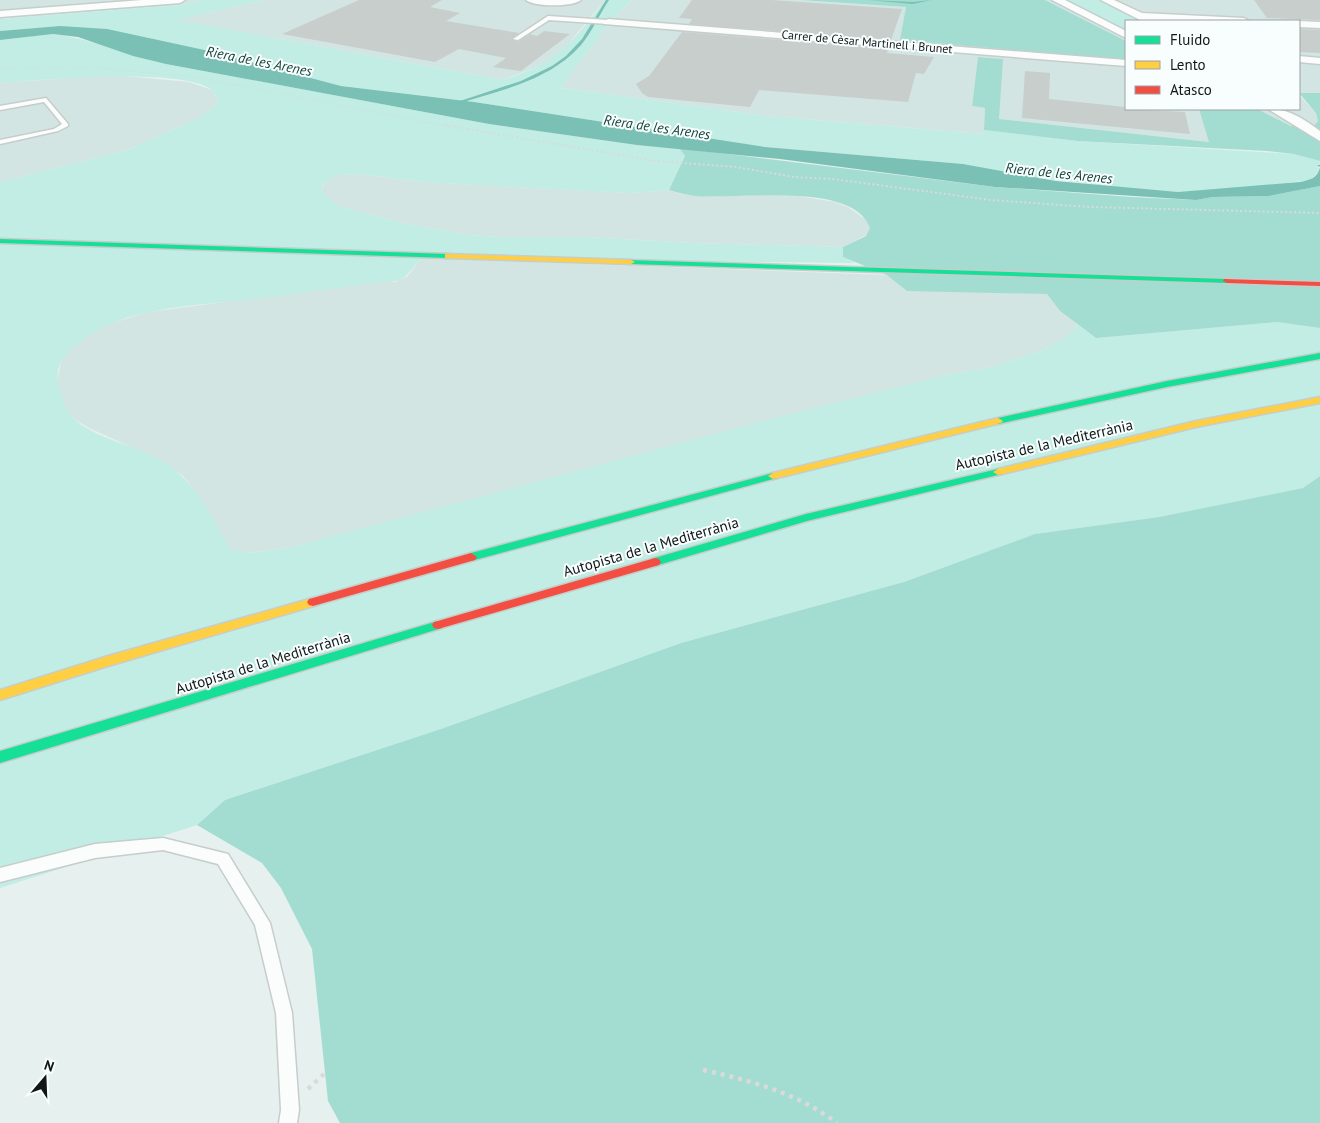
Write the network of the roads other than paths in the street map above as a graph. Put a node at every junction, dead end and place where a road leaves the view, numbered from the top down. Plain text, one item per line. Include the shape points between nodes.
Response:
1 (180, 0) edge
2 (531, 0) edge
3 (576, 0) edge
4 (1058, 0) edge
5 (1106, 0) edge
6 (0, 14) edge
7 (1138, 16) junction
8 (587, 20) joint
9 (1148, 20) edge
10 (1223, 20) edge
11 (608, 22) joint
12 (1300, 24) edge
13 (1320, 25) edge
14 (1125, 34) edge
15 (516, 39) dead end
16 (1300, 59) edge
17 (1320, 61) edge
18 (1125, 64) edge
19 (0, 108) edge
20 (1276, 110) edge
21 (1290, 110) edge
22 (1310, 130) edge
23 (0, 142) edge
24 (0, 241) edge
25 (1320, 284) edge
26 (1320, 356) edge
27 (1320, 400) edge
28 (0, 695) edge
29 (0, 757) edge
30 (0, 875) edge
31 (288, 1123) edge

1 - 6 street
2 - 3 street
4 - 14 street
5 - 7 street
7 - 9 street
7 - 10 street
8 - 11 lane
8 - 15 lane via 548,18
11 - 18 street, Carrer de Cèsar Martinell i Brunet
12 - 13 street
16 - 17 street
19 - 23 lane via 46,100 66,125
20 - 22 street
21 - 22 street
24 - 25 main road
26 - 28 main road via 1042,412 768,476 161,645
27 - 29 main road, Autopista de la Mediterrània via 1196,424 806,518
30 - 31 lane via 95,851 163,844 223,859 262,923 284,1013

